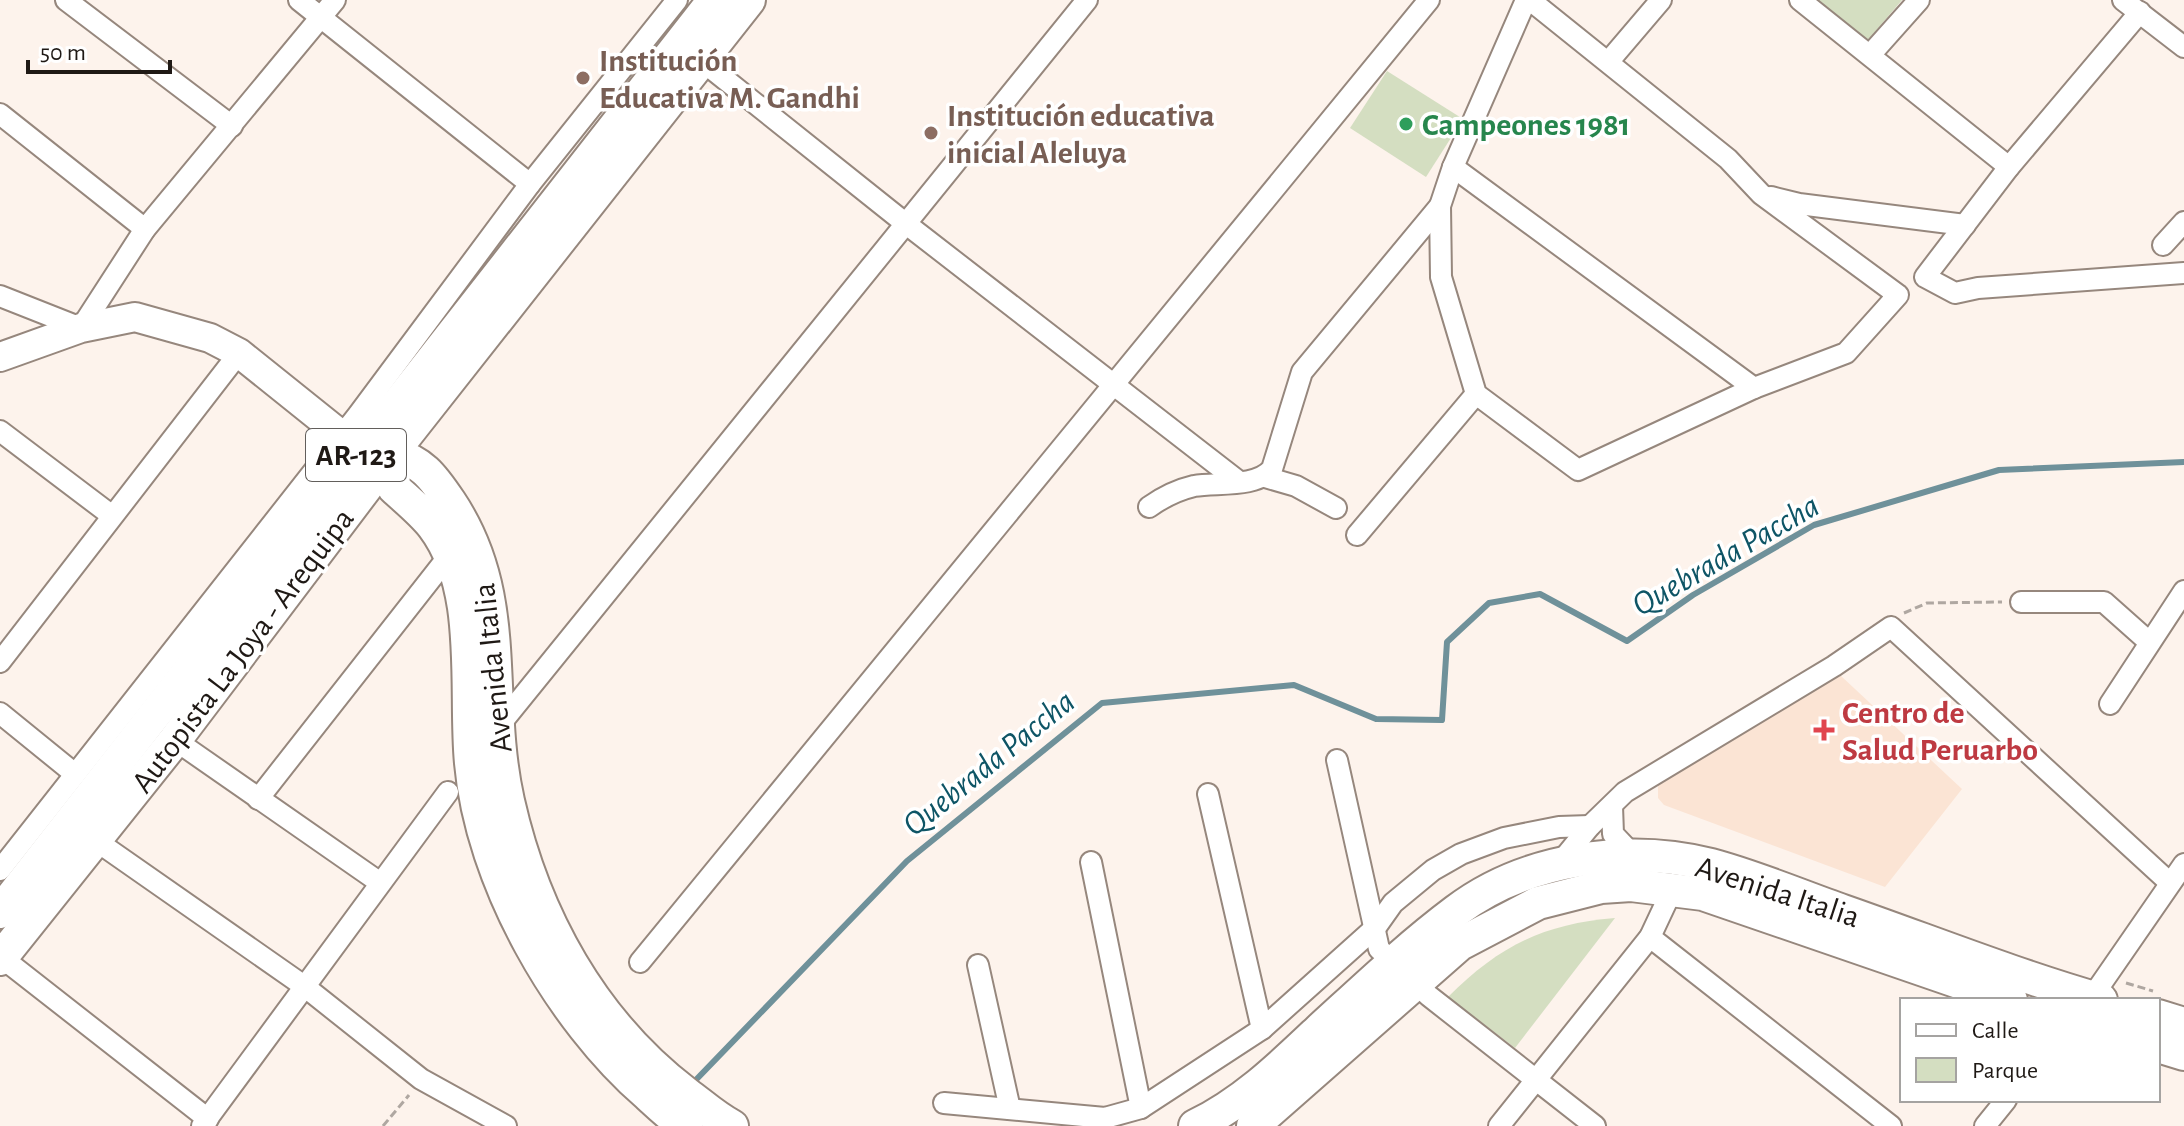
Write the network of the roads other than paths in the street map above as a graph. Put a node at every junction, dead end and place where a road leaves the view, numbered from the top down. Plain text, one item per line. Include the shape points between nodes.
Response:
1 (66, 0) edge
2 (299, 0) edge
3 (335, 0) edge
4 (677, 0) edge
5 (714, 0) edge
6 (749, 0) edge
7 (1087, 0) edge
8 (1429, 0) edge
9 (1528, 0) edge
10 (1661, 0) edge
11 (1800, 0) edge
12 (1919, 0) edge
13 (2132, 6) edge
14 (322, 16) junction
15 (2184, 47) edge
16 (1870, 55) junction
17 (702, 61) junction
18 (1609, 61) junction
19 (0, 114) edge
20 (232, 126) junction
21 (1453, 167) junction
22 (2009, 167) junction
23 (530, 184) junction
24 (1761, 194) junction
25 (1440, 206) junction
26 (2184, 222) edge
27 (905, 223) junction
28 (1965, 225) junction
29 (145, 229) junction
30 (2163, 245) dead end
31 (2184, 273) edge
32 (0, 296) edge
33 (81, 328) junction
34 (239, 353) junction
35 (0, 357) edge
36 (1113, 385) junction
37 (1754, 388) junction
38 (1476, 394) junction
39 (0, 431) edge
40 (365, 435) junction
41 (1265, 477) junction
42 (1238, 481) junction
43 (1149, 507) dead end
44 (1336, 508) dead end
45 (111, 515) junction
46 (1357, 535) dead end
47 (448, 557) junction
48 (2184, 591) edge
49 (2021, 602) road end
50 (2149, 642) junction
51 (0, 662) edge
52 (2110, 704) dead end
53 (0, 713) edge
54 (497, 729) junction
55 (175, 740) junction
56 (1337, 760) dead end
57 (471, 765) junction
58 (75, 774) junction
59 (448, 792) dead end
60 (1208, 794) dead end
61 (258, 799) junction
62 (1612, 806) junction
63 (1590, 826) junction
64 (95, 840) junction
65 (1633, 855) junction
66 (1091, 862) dead end
67 (1559, 864) junction
68 (2184, 864) edge
69 (0, 870) edge
70 (379, 882) junction
71 (2170, 883) junction
72 (1673, 888) junction
73 (0, 912) edge
74 (1376, 927) junction
75 (1650, 937) junction
76 (548, 950) junction
77 (1, 958) edge
78 (640, 962) dead end
79 (978, 965) dead end
80 (1403, 974) junction
81 (304, 986) junction
82 (2005, 998) edge
83 (2094, 998) edge
84 (2098, 998) edge
85 (2160, 1017) edge
86 (2184, 1024) edge
87 (1262, 1029) junction
88 (2160, 1047) edge
89 (2184, 1054) edge
90 (1534, 1080) junction
91 (2004, 1102) edge
92 (944, 1103) dead end
93 (1141, 1108) junction
94 (1010, 1109) junction
95 (205, 1123) edge
96 (506, 1126) edge
97 (686, 1126) edge
98 (732, 1126) edge
99 (1195, 1126) edge
100 (1253, 1126) edge
101 (1499, 1126) edge
102 (1595, 1126) edge
103 (1891, 1126) edge
104 (1985, 1126) edge

1 - 20 street
2 - 14 street
3 - 14 street
4 - 23 street
5 - 40 main road, Autopista La Joya - Arequipa / AR-123
6 - 17 main road, Autopista La Joya - Arequipa / AR-123
7 - 27 street
8 - 36 street
9 - 18 street
9 - 21 street
10 - 18 street
11 - 16 street
12 - 16 street
13 - 15 street
13 - 22 street
14 - 20 street
14 - 23 street
16 - 22 street
17 - 27 street
17 - 40 main road, Autopista La Joya - Arequipa / AR-123
18 - 24 street via 1728,159
19 - 29 street
20 - 29 street
21 - 25 street
21 - 37 street
22 - 28 street
23 - 40 street
24 - 28 street via 1799,204
24 - 37 street via 1898,295 1846,353
25 - 38 street via 1441,277
25 - 41 street via 1302,372
26 - 30 street
27 - 36 street
27 - 54 street
28 - 31 street via 1925,277 1955,293
29 - 33 street
32 - 33 street
33 - 34 street via 135,317 210,338
33 - 35 street
34 - 40 street
34 - 45 street
36 - 42 street
36 - 78 street
37 - 38 street via 1578,470
38 - 46 street
39 - 45 street
40 - 47 main road, Avenida Italia via 394,488 435,528
40 - 54 main road, Avenida Italia via 417,461 441,488 473,543 490,593
40 - 55 main road, Autopista La Joya - Arequipa / AR-123
40 - 58 street
40 - 73 main road, Autopista La Joya - Arequipa / AR-123
41 - 42 street
41 - 44 street via 1296,486
42 - 43 street via 1197,485
45 - 51 street
47 - 57 main road, Avenida Italia via 463,601
47 - 61 street
48 - 50 street
49 - 50 street via 2104,602
50 - 52 street
53 - 58 street
54 - 57 street
54 - 76 main road, Avenida Italia via 515,828
55 - 61 street
55 - 64 main road, Autopista La Joya - Arequipa / AR-123
56 - 74 street
57 - 76 main road, Avenida Italia via 496,867
58 - 69 street
59 - 70 street
60 - 87 street
61 - 70 street
62 - 63 street
62 - 65 street via 1613,834
62 - 71 street via 1655,772 1891,627
63 - 67 street
63 - 74 street via 1504,838 1461,854 1393,903
64 - 77 main road, Autopista La Joya - Arequipa / AR-123
64 - 81 street
65 - 67 main road, Avenida Italia
65 - 83 main road, Avenida Italia via 1714,866
66 - 93 street
67 - 80 main road, Avenida Italia via 1471,901
68 - 71 street
70 - 81 street
71 - 84 street
72 - 75 street
72 - 80 main road, Avenida Italia via 1601,887 1538,903
72 - 82 main road, Avenida Italia
74 - 80 street via 1379,949
74 - 87 street
75 - 90 street
75 - 103 street
76 - 97 main road, Avenida Italia via 575,1019 621,1072
76 - 98 main road, Avenida Italia via 656,1070
77 - 95 street
79 - 94 street
80 - 90 street
80 - 99 main road, Avenida Italia via 1235,1104
80 - 100 main road, Avenida Italia
81 - 95 street
81 - 96 street via 421,1079
85 - 86 main road
87 - 93 street
88 - 89 main road
90 - 101 street
90 - 102 street
91 - 104 street
92 - 94 street
93 - 94 street via 1105,1118

